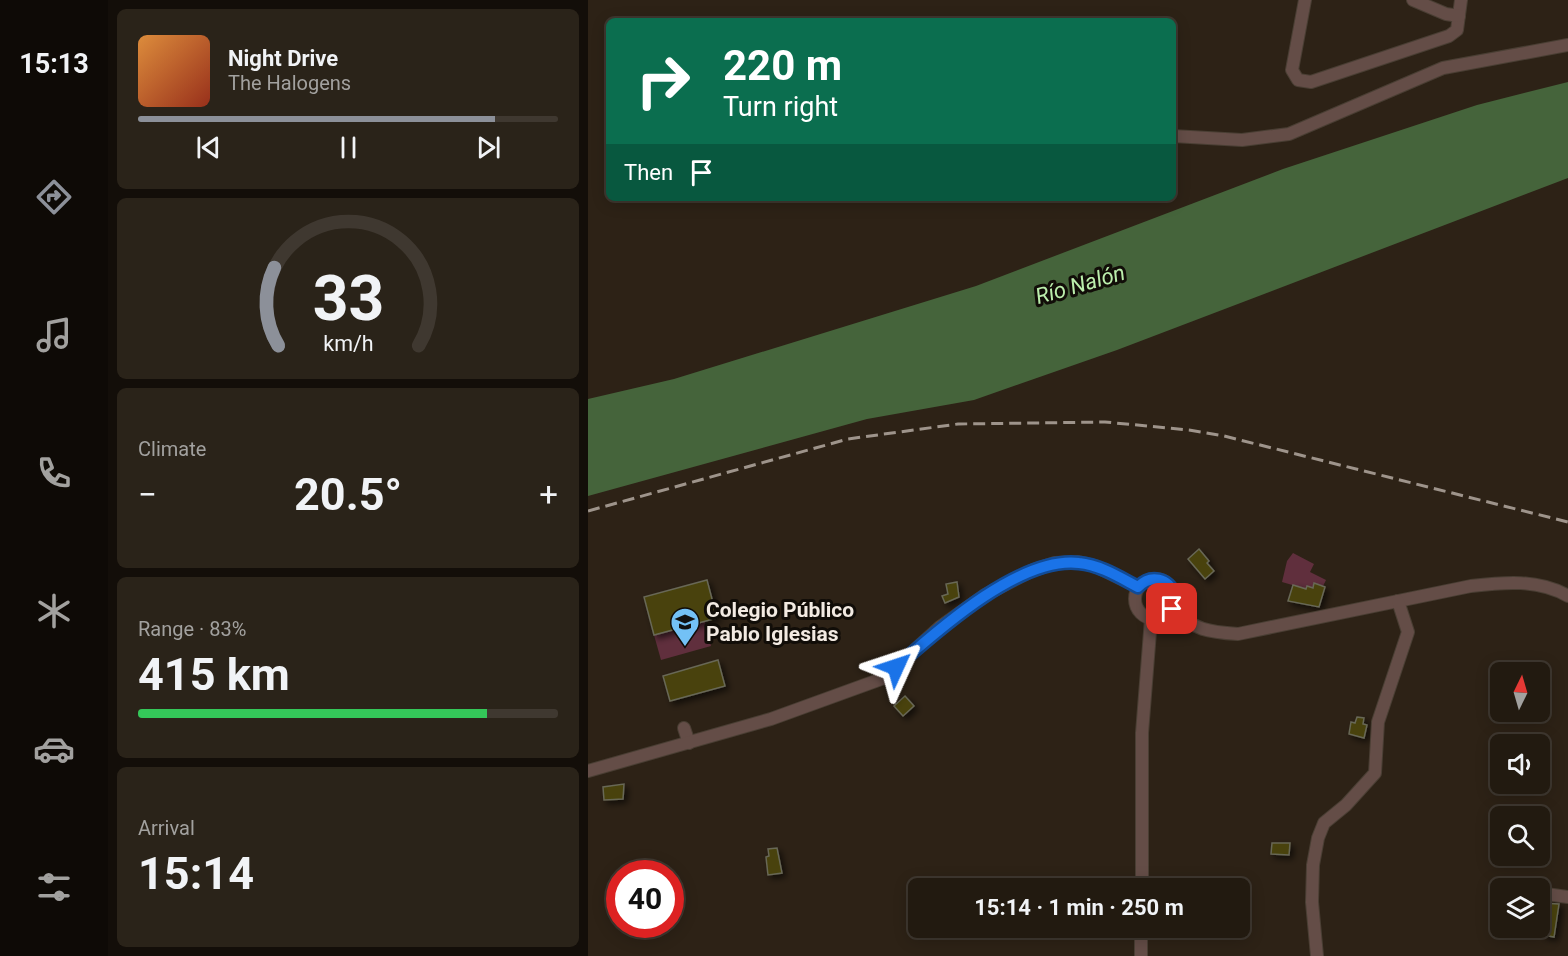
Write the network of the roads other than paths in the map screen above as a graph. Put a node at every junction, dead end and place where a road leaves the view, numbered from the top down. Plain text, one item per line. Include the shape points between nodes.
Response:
1 (1305, 0) edge
2 (1413, 0) edge
3 (1461, 0) edge
4 (1459, 16) junction
5 (1568, 45) edge
6 (1176, 136) edge
7 (1138, 587) junction
8 (1568, 596) edge
9 (1398, 601) junction
10 (1172, 609) junction
11 (1151, 619) junction
12 (684, 728) dead end
13 (689, 743) junction
14 (588, 771) edge
15 (1142, 878) edge
16 (1550, 895) edge
17 (1568, 897) edge
18 (1141, 938) edge
19 (1140, 956) edge
20 (1317, 956) edge

1 - 4 street via 1292,70 1298,80 1304,81 1320,80 1449,36 1457,30
2 - 4 street
3 - 4 street
5 - 6 street via 1443,68 1289,134 1242,140
7 - 10 street via 1154,579 1167,583 1175,595
7 - 11 street via 1135,604 1143,616
7 - 13 street via 1078,562 1055,563 1031,571 986,595 940,627 884,678 771,719
8 - 9 street via 1535,584 1511,582
9 - 10 street via 1238,634 1207,632 1190,625
9 - 20 street via 1408,632 1407,644 1382,704 1375,773 1324,824 1318,838 1312,902
10 - 11 street via 1164,617
11 - 15 street via 1142,733
12 - 13 street
13 - 14 street
16 - 17 street
18 - 19 street

